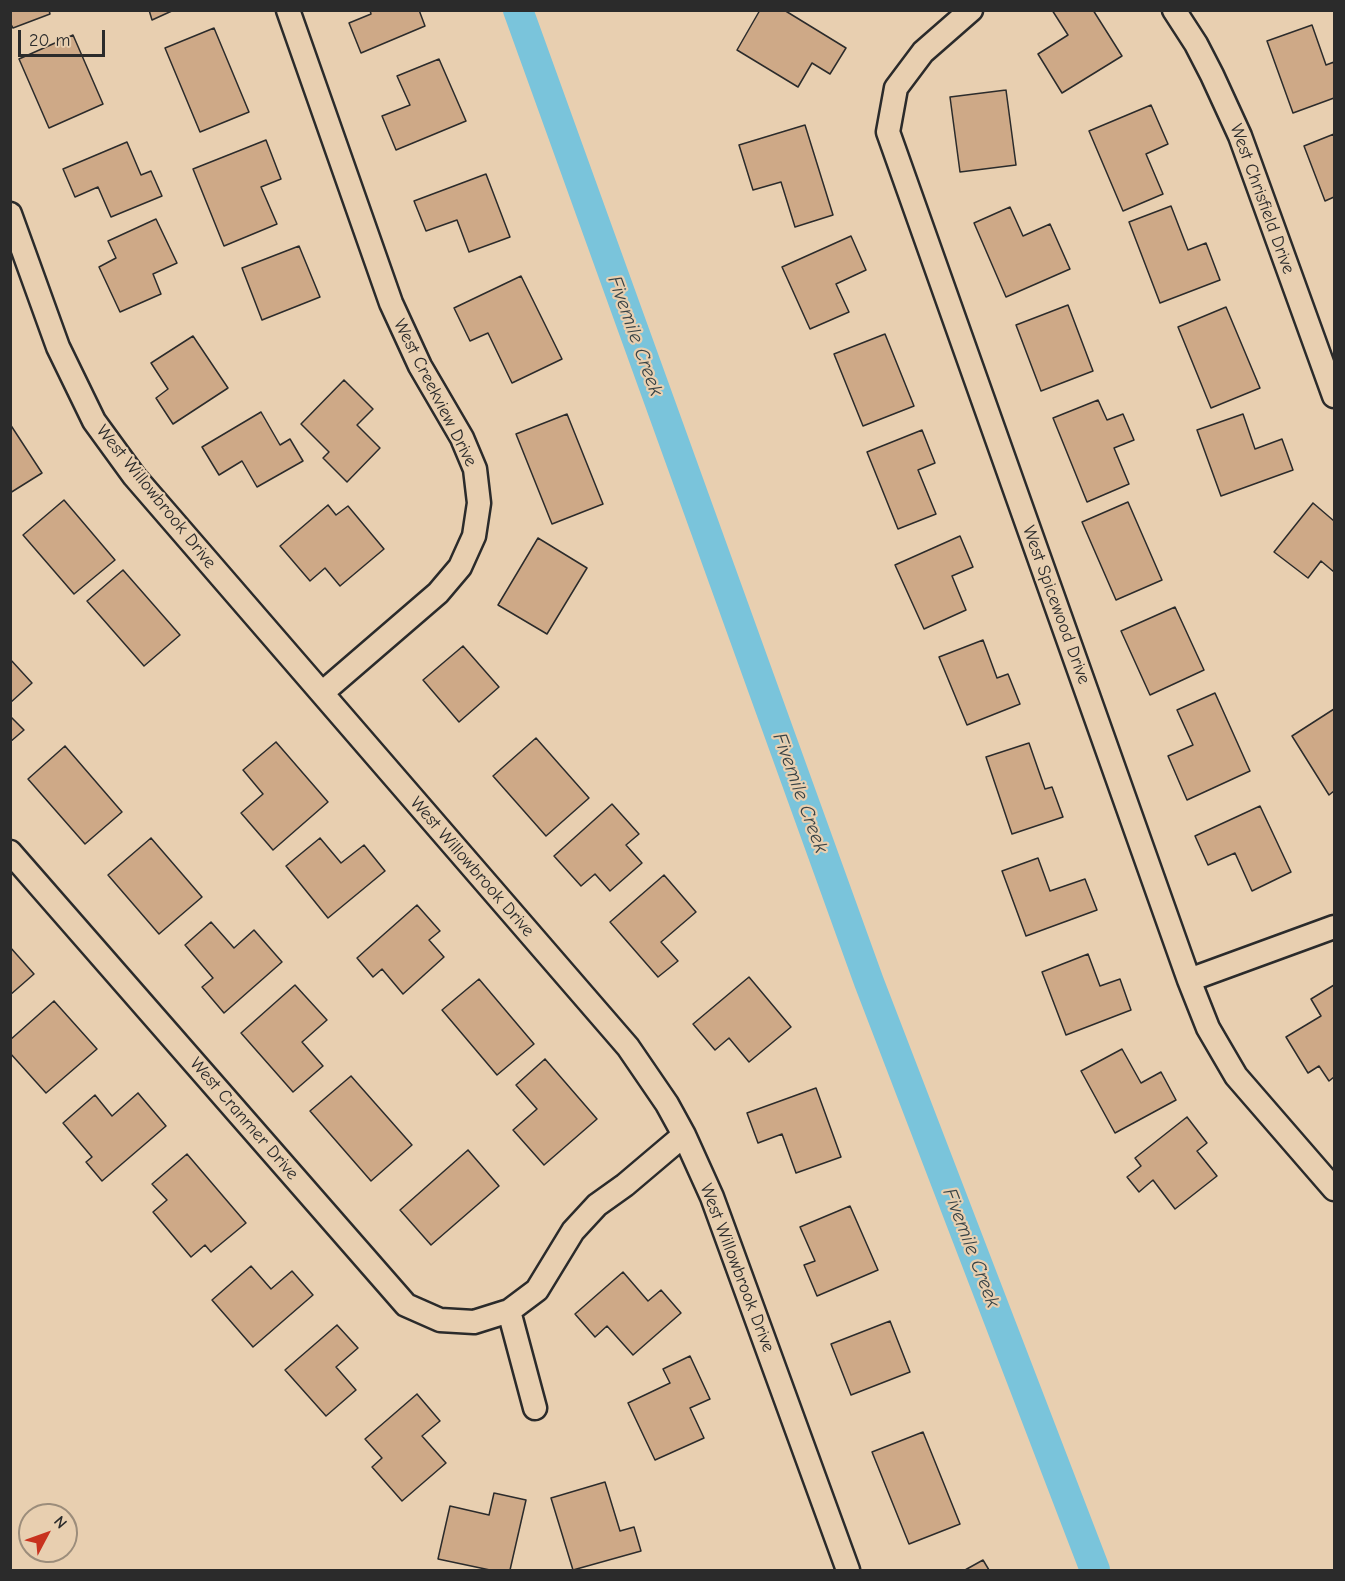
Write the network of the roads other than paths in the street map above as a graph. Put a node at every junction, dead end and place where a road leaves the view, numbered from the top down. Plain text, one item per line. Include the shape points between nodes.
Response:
1 (288, 10) edge
2 (970, 10) edge
3 (1174, 10) edge
4 (12, 222) edge
5 (1335, 396) edge
6 (322, 693) junction
7 (10, 852) edge
8 (1335, 927) edge
9 (1189, 980) junction
10 (684, 1135) junction
11 (1335, 1189) edge
12 (509, 1311) junction
13 (536, 1408) dead end
14 (848, 1570) edge

1 - 6 street, West Creekview Drive via 391,303 420,366 462,438 475,469 479,503 474,536 459,567 438,593
2 - 9 street, West Spicewood Drive via 923,52 896,88 888,132
3 - 5 street, West Chrisfield Drive via 1196,44 1240,136
4 - 6 street, West Willowbrook Drive via 58,346 94,421 134,476
6 - 10 street, West Willowbrook Drive via 628,1047
7 - 12 street, West Cranmer Drive via 406,1305 451,1321 474,1322
8 - 9 street
9 - 11 street, West Spicewood Drive via 1208,1028 1236,1076
10 - 12 street, West Cranmer Drive via 597,1205 573,1231 537,1290
10 - 14 street, West Willowbrook Drive via 712,1197
12 - 13 street

